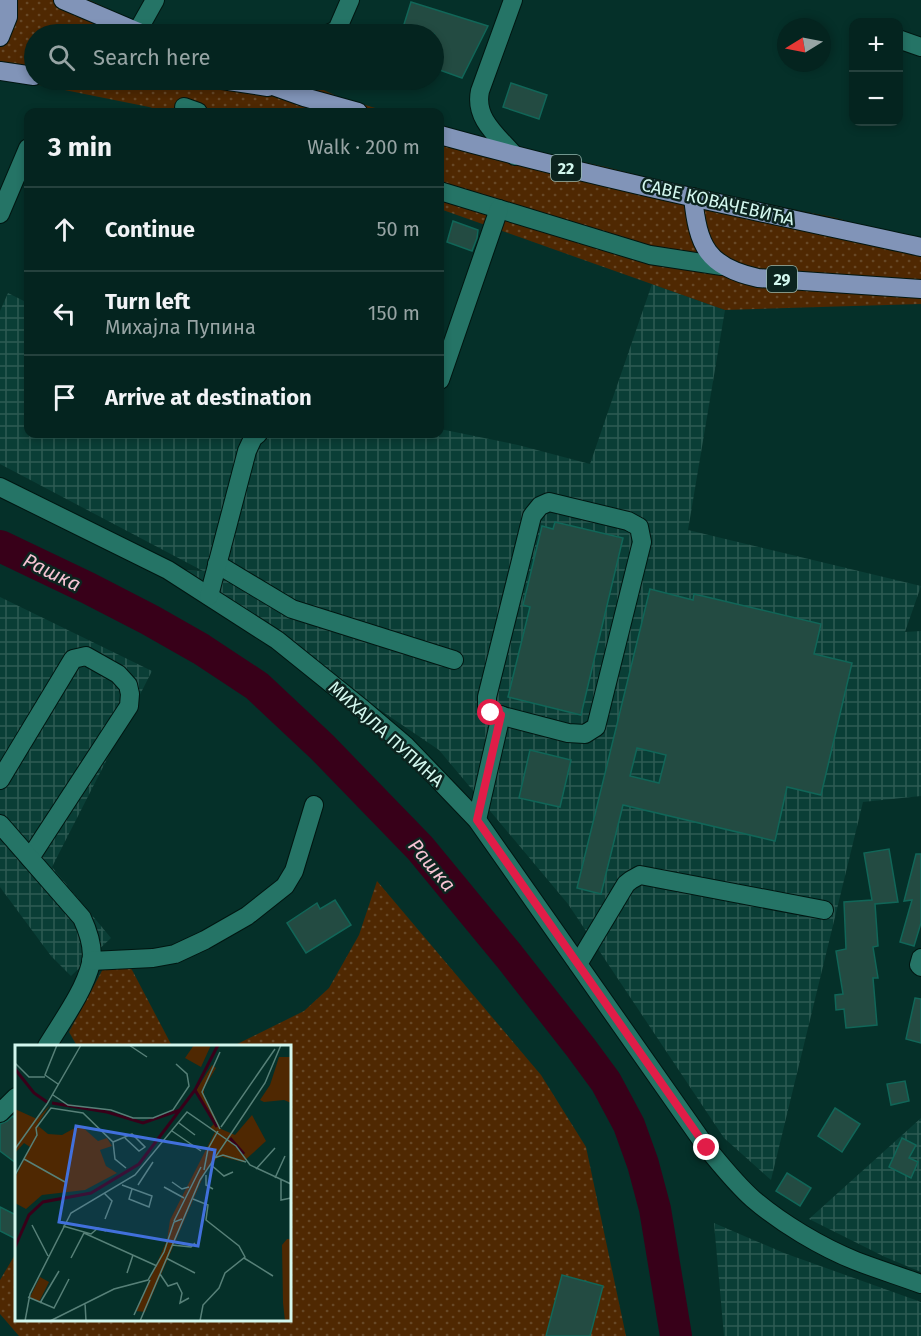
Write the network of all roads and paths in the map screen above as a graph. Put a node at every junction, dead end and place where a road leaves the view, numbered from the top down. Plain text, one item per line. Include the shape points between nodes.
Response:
1 (8, 0) edge
2 (63, 0) edge
3 (79, 0) edge
4 (155, 0) edge
5 (350, 0) edge
6 (513, 0) edge
7 (106, 18) junction
8 (120, 24) edge
9 (144, 24) edge
10 (340, 24) edge
11 (0, 37) edge
12 (903, 41) edge
13 (921, 47) edge
14 (0, 71) edge
15 (24, 75) edge
16 (284, 90) edge
17 (344, 108) edge
18 (444, 136) edge
19 (515, 156) junction
20 (24, 157) edge
21 (444, 192) edge
22 (693, 197) junction
23 (499, 209) junction
24 (0, 213) edge
25 (921, 247) edge
26 (722, 266) junction
27 (921, 289) edge
28 (444, 368) edge
29 (253, 438) edge
30 (0, 487) edge
31 (218, 564) junction
32 (209, 596) junction
33 (454, 660) dead end
34 (501, 715) junction
35 (0, 780) edge
36 (314, 805) dead end
37 (477, 820) junction
38 (0, 824) edge
39 (30, 858) junction
40 (824, 910) dead end
41 (91, 953) junction
42 (921, 958) edge
43 (578, 964) junction
44 (921, 967) edge
45 (48, 1045) edge
46 (15, 1098) edge
47 (0, 1113) edge
48 (921, 1284) edge

1 - 11 main road via 8,17
2 - 7 main road
3 - 7 main road
4 - 9 street
5 - 10 street
6 - 19 street via 478,104 480,113
7 - 8 main road
12 - 13 street
14 - 15 main road
16 - 17 main road
18 - 19 main road, САВЕ КОВАЧЕВИЋА / 22
19 - 22 main road, САВЕ КОВАЧЕВИЋА / 22
20 - 24 street
21 - 23 street
22 - 25 main road, САВЕ КОВАЧЕВИЋА / 22
22 - 26 main road via 700,236
23 - 26 street via 650,255
23 - 28 street
26 - 27 main road, 29 via 758,278
29 - 31 street
30 - 32 street, МИХАЈЛА ПУПИНА via 168,570
31 - 32 street
31 - 33 street via 292,609
32 - 37 street, МИХАЈЛА ПУПИНА via 277,640 364,710 405,745
34 - 34 street via 568,733 585,734 596,727 642,542 639,527 549,502 532,516 487,697 491,713
34 - 37 street
35 - 39 street via 73,659 86,656 118,674 128,686 129,706
36 - 41 street via 290,878 247,916 175,954 153,958
37 - 43 street, МИХАЈЛА ПУПИНА
38 - 39 street
39 - 41 street via 82,918
40 - 43 street via 640,875 626,884
41 - 45 street via 83,986
42 - 44 street
43 - 48 street, МИХАЈЛА ПУПИНА via 707,1148 753,1199 819,1244
46 - 47 street

